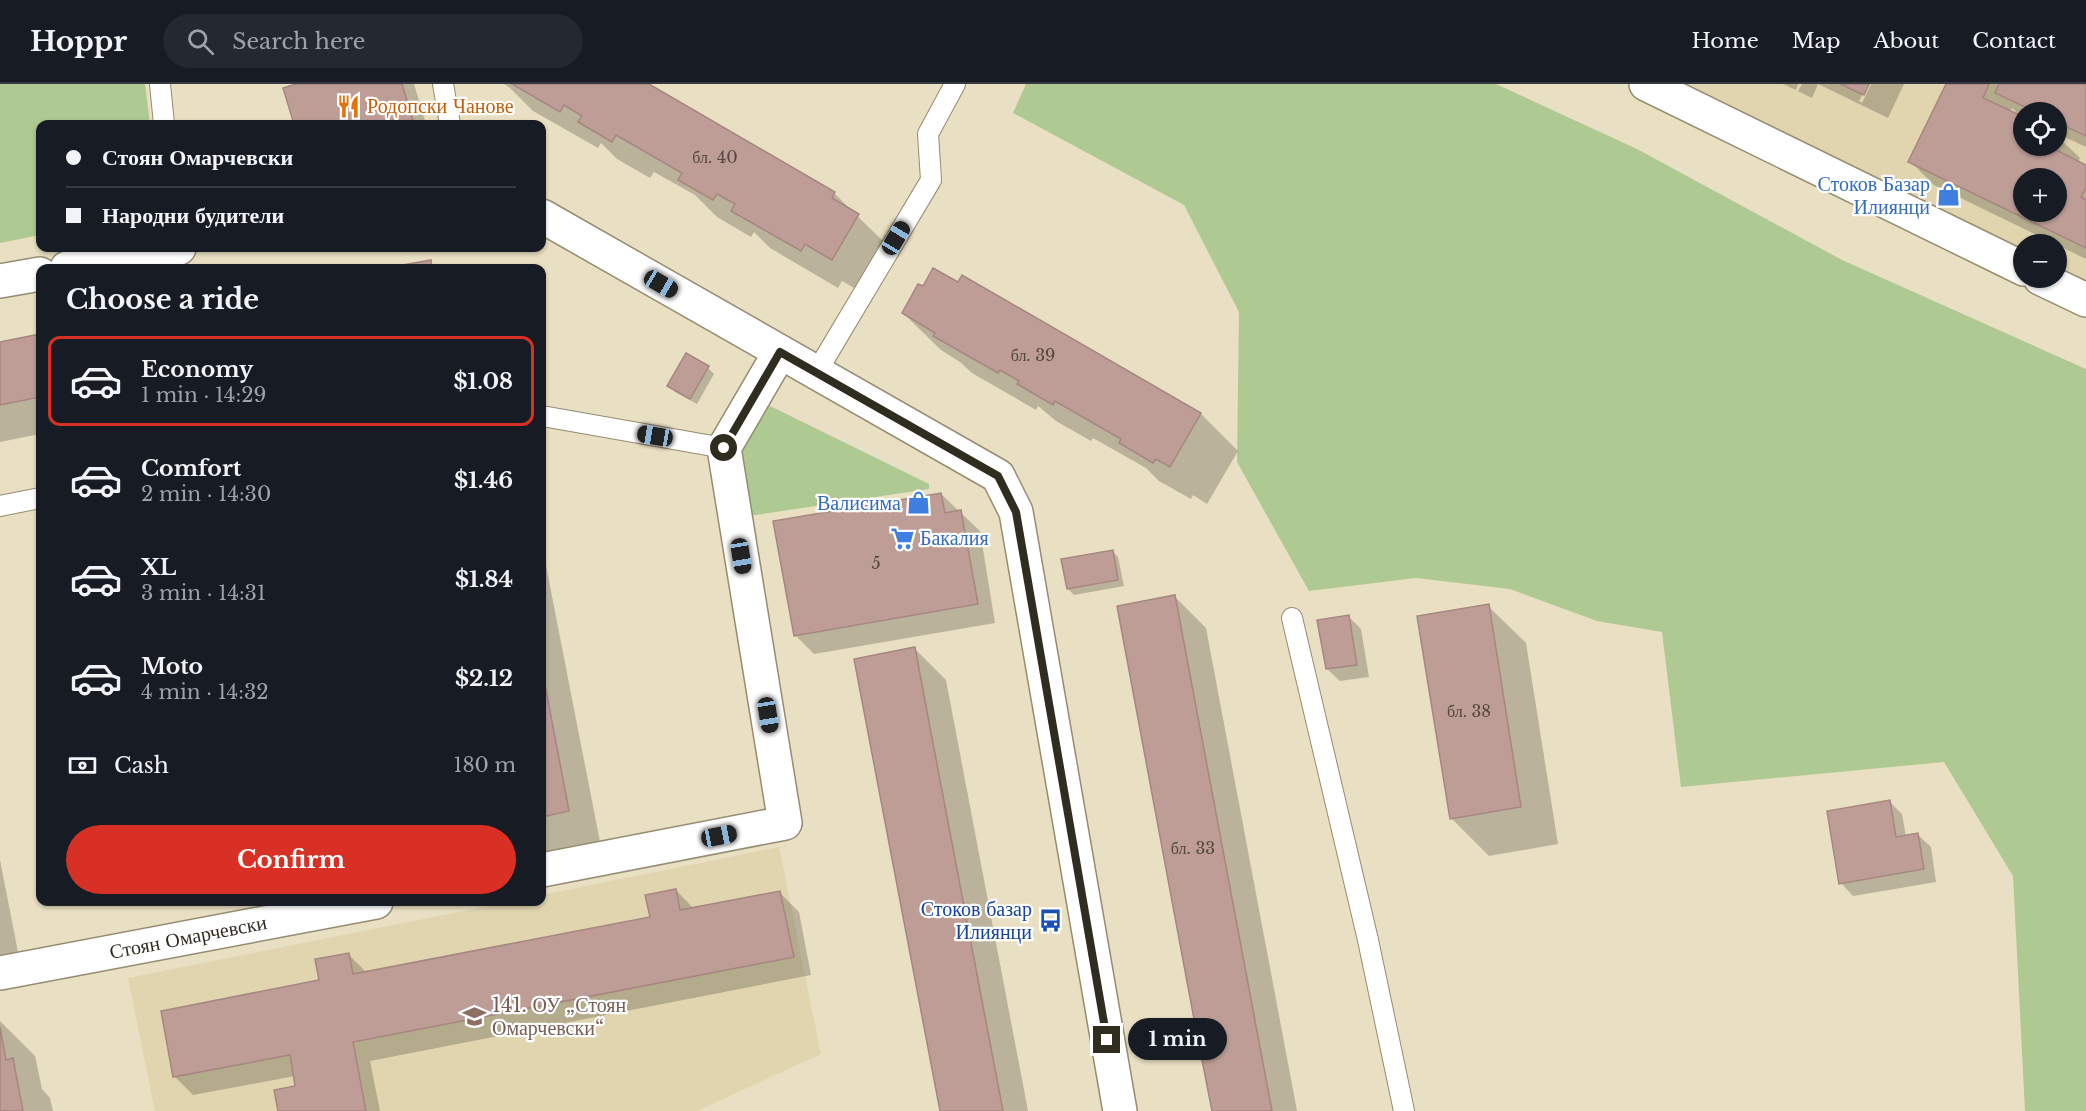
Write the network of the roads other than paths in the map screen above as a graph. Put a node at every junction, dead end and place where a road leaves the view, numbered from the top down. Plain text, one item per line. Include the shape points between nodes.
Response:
1 (160, 84) edge
2 (443, 84) edge
3 (955, 84) edge
4 (1646, 84) edge
5 (164, 120) edge
6 (449, 120) edge
7 (546, 218) edge
8 (156, 252) edge
9 (89, 264) edge
10 (2013, 264) edge
11 (36, 275) edge
12 (0, 281) edge
13 (2065, 288) edge
14 (2085, 296) edge
15 (780, 352) junction
16 (816, 373) junction
17 (546, 417) edge
18 (724, 448) junction
19 (36, 499) edge
20 (0, 506) edge
21 (1292, 618) dead end
22 (546, 869) edge
23 (355, 906) edge
24 (0, 973) edge
25 (1120, 1111) edge
26 (1404, 1111) edge

1 - 5 lane
2 - 6 lane
3 - 16 lane via 928,135 931,180
4 - 10 street
7 - 15 street
8 - 9 street
11 - 12 street
13 - 14 street
15 - 16 street
15 - 18 street
16 - 25 street via 998,476 1016,512
17 - 18 lane
18 - 22 street via 785,823
19 - 20 lane
21 - 26 lane
23 - 24 street, Стоян Омарчевски

